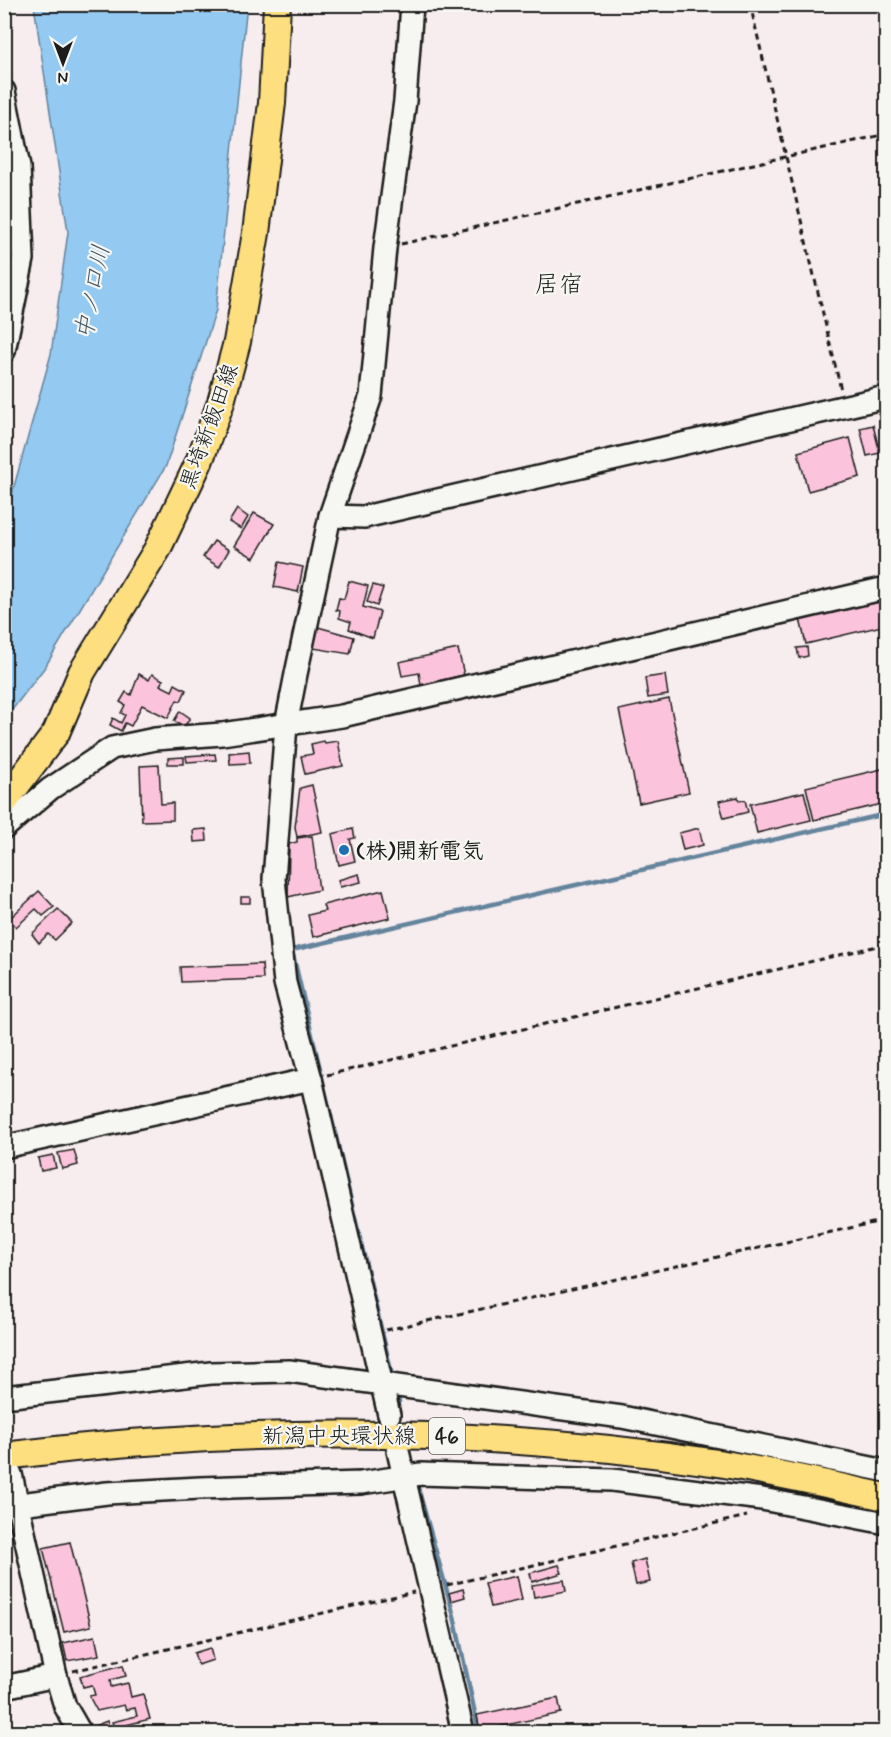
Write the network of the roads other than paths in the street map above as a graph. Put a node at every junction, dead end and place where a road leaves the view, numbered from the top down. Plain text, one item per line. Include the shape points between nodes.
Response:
1 (277, 4) edge
2 (412, 4) edge
3 (4, 91) edge
4 (4, 351) edge
5 (886, 397) edge
6 (330, 516) junction
7 (886, 588) edge
8 (286, 725) junction
9 (4, 802) edge
10 (4, 828) edge
11 (311, 1079) junction
12 (4, 1148) edge
13 (382, 1385) junction
14 (4, 1397) edge
15 (389, 1415) dead end
16 (398, 1451) dead end
17 (8, 1465) edge
18 (886, 1471) edge
19 (402, 1477) junction
20 (886, 1497) edge
21 (11, 1505) edge
22 (886, 1523) edge
23 (56, 1676) junction
24 (4, 1687) edge
25 (80, 1732) edge
26 (463, 1732) edge

1 - 9 main road, 黒埼新飯田線 via 272,103 256,233 237,342 221,402 157,550 82,672 56,733
2 - 6 street via 371,396
3 - 4 street via 19,167 23,259
5 - 6 street via 364,517
6 - 8 street
7 - 8 street via 342,717
8 - 10 street via 154,739 112,748 50,789
8 - 11 street via 274,879 285,983
11 - 12 street
11 - 13 street
13 - 14 street via 289,1371 211,1373
13 - 15 street
13 - 18 street via 622,1417
16 - 19 street
17 - 20 main road, 新潟中央環状線 / 46 via 131,1441 371,1434 561,1444 718,1463
17 - 21 street
19 - 21 street via 361,1483 107,1493
19 - 22 street via 421,1474 612,1480 762,1499
19 - 26 street
21 - 23 street
23 - 24 street
23 - 25 street via 65,1706

